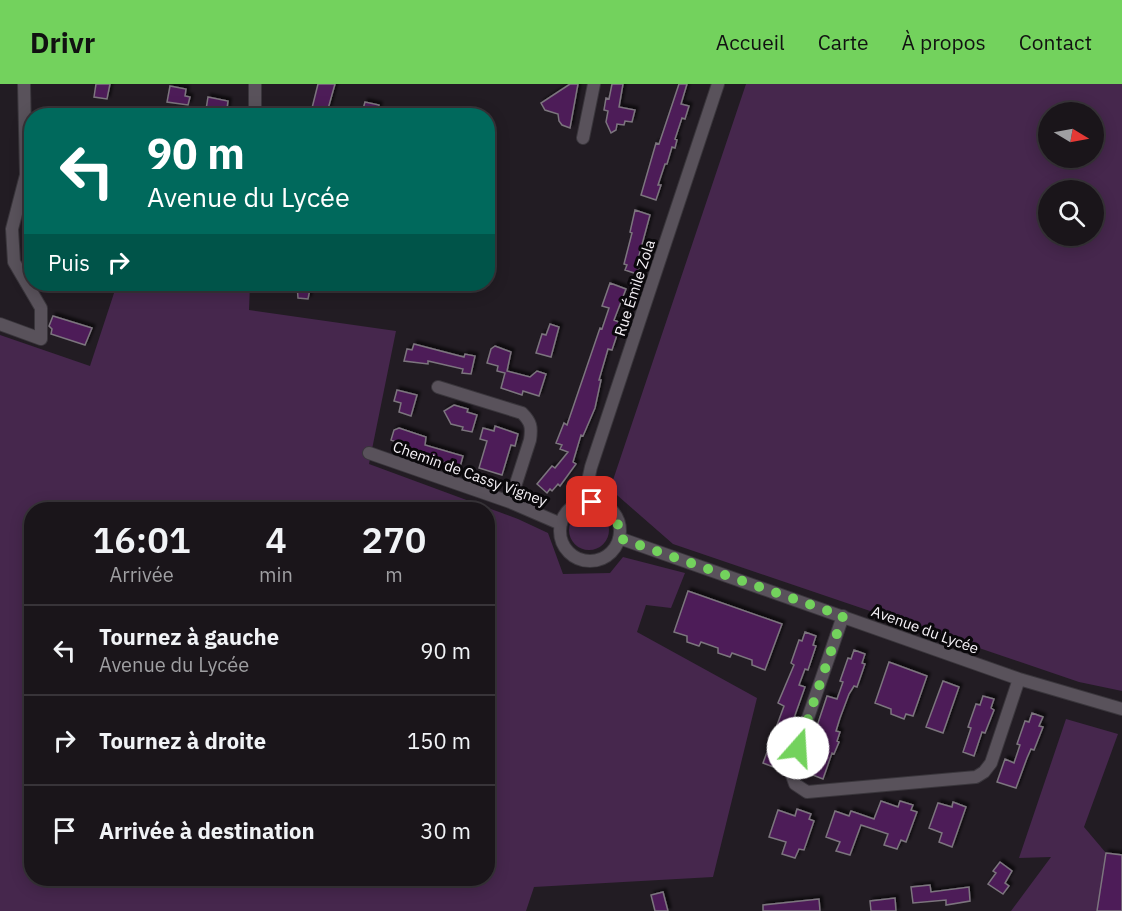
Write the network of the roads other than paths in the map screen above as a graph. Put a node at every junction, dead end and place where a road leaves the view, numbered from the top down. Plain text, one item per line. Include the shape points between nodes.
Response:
1 (24, 84) edge
2 (255, 84) edge
3 (594, 84) edge
4 (718, 84) edge
5 (25, 108) edge
6 (255, 108) edge
7 (583, 138) dead end
8 (24, 184) edge
9 (24, 279) edge
10 (31, 291) edge
11 (0, 324) edge
12 (438, 387) dead end
13 (369, 453) dead end
14 (510, 502) junction
15 (583, 502) junction
16 (561, 524) junction
17 (619, 538) junction
18 (843, 616) junction
19 (1019, 679) junction
20 (1122, 709) edge

1 - 5 street
2 - 6 street
3 - 7 street
4 - 15 street, Rue Émile Zola via 589,473
8 - 9 street via 12,229 14,262
10 - 11 street via 41,308 41,339
12 - 14 street via 522,413 530,422 530,440
13 - 14 street, Chemin de Cassy Vigney
14 - 16 street, Chemin de Cassy Vigney
15 - 16 street via 569,510
15 - 17 street via 602,504 610,510 616,518
16 - 17 street via 562,542 574,557 583,560 602,559
17 - 18 street, Avenue du Lycée
18 - 19 street, Avenue du Lycée
18 - 19 street via 790,770 795,784 807,792 976,777 991,763
19 - 20 street, Avenue du Lycée

